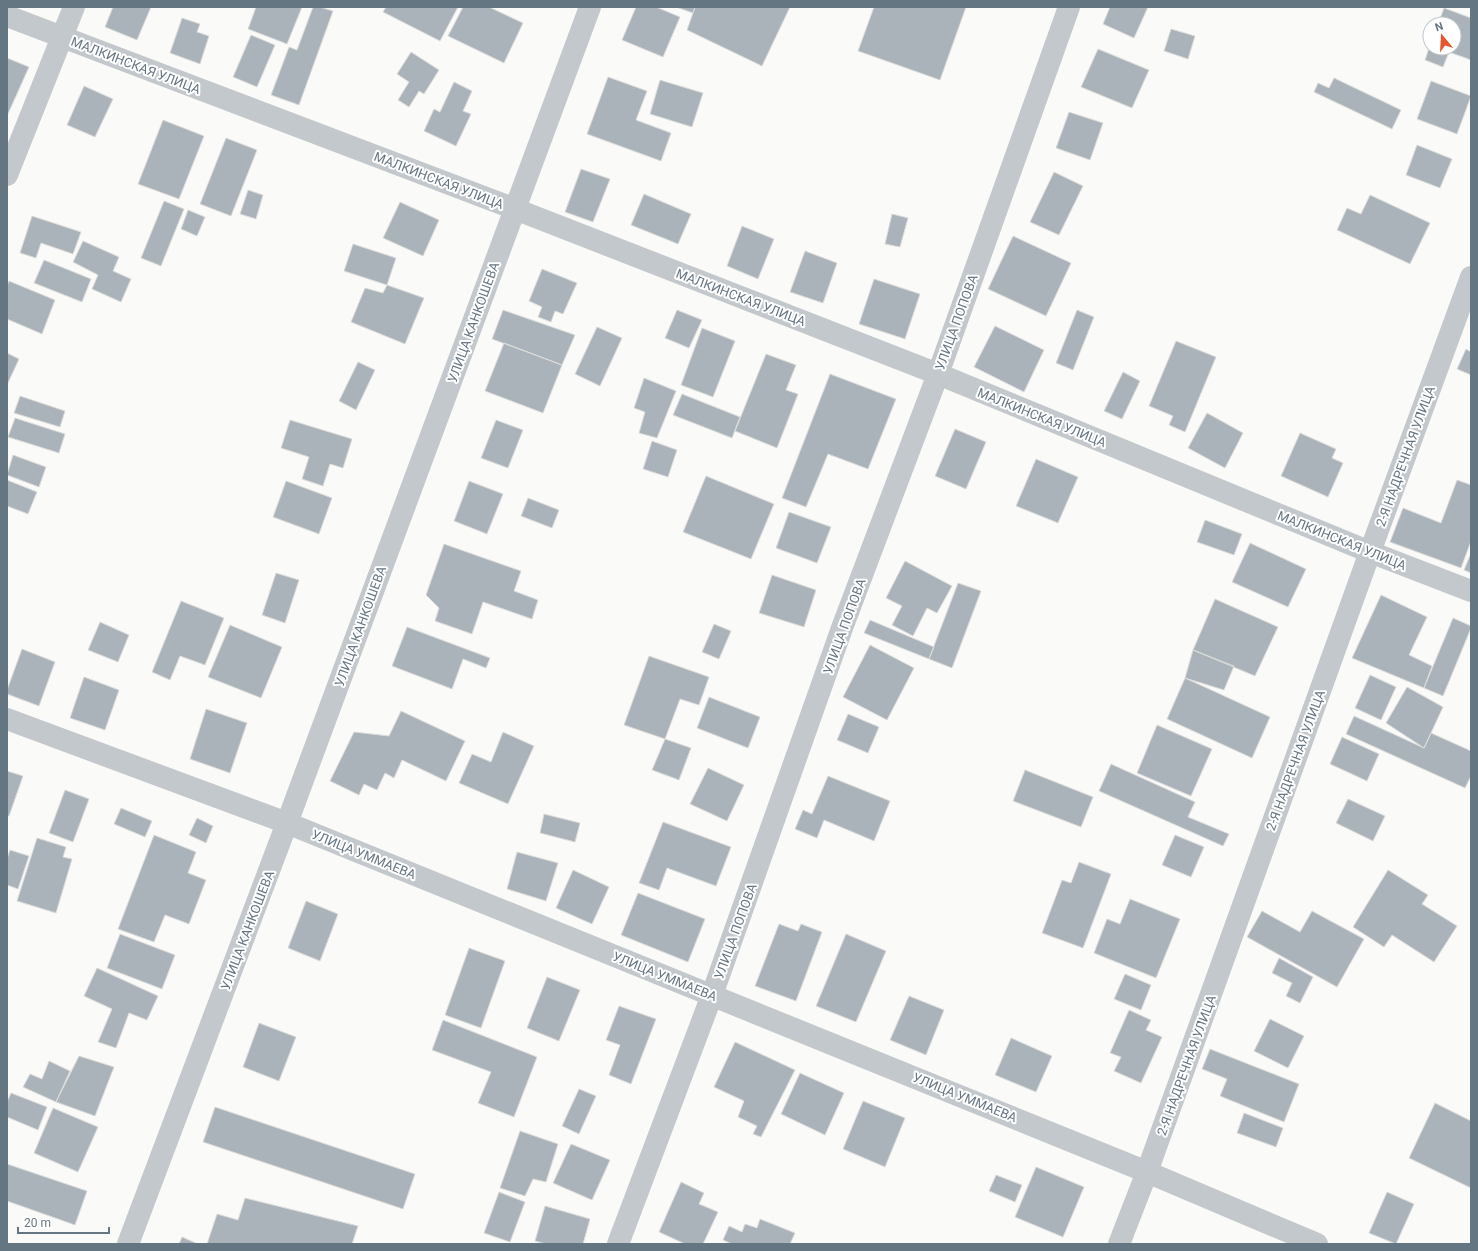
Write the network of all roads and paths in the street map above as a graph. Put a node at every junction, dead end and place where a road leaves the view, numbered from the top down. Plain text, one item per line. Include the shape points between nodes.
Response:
1 (74, 7) edge
2 (590, 7) edge
3 (1069, 7) edge
4 (7, 16) edge
5 (62, 37) junction
6 (7, 175) edge
7 (515, 209) junction
8 (1471, 277) edge
9 (938, 374) junction
10 (1370, 552) junction
11 (1471, 591) edge
12 (7, 719) edge
13 (287, 824) junction
14 (712, 995) junction
15 (1148, 1172) junction
16 (128, 1244) edge
17 (618, 1244) edge
18 (1119, 1244) edge
19 (1317, 1244) edge

1 - 5 street
2 - 7 street, УЛИЦА КАНКОШЕВА
3 - 9 street, УЛИЦА ПОПОВА
4 - 5 street, МАЛКИНСКАЯ УЛИЦА
5 - 6 street
5 - 7 street, МАЛКИНСКАЯ УЛИЦА
7 - 9 street, МАЛКИНСКАЯ УЛИЦА
7 - 13 street, УЛИЦА КАНКОШЕВА
8 - 10 street, 2-Я НАДРЕЧНАЯ УЛИЦА
9 - 10 street, МАЛКИНСКАЯ УЛИЦА
9 - 14 street, УЛИЦА ПОПОВА via 842,628
10 - 11 street, МАЛКИНСКАЯ УЛИЦА
10 - 15 street, 2-Я НАДРЕЧНАЯ УЛИЦА
12 - 13 street, УЛИЦА УММАЕВА
13 - 14 street, УЛИЦА УММАЕВА
13 - 16 street, УЛИЦА КАНКОШЕВА
14 - 15 street, УЛИЦА УММАЕВА
14 - 17 street, УЛИЦА ПОПОВА
15 - 18 street, 2-Я НАДРЕЧНАЯ УЛИЦА
15 - 19 street, УЛИЦА УММАЕВА

